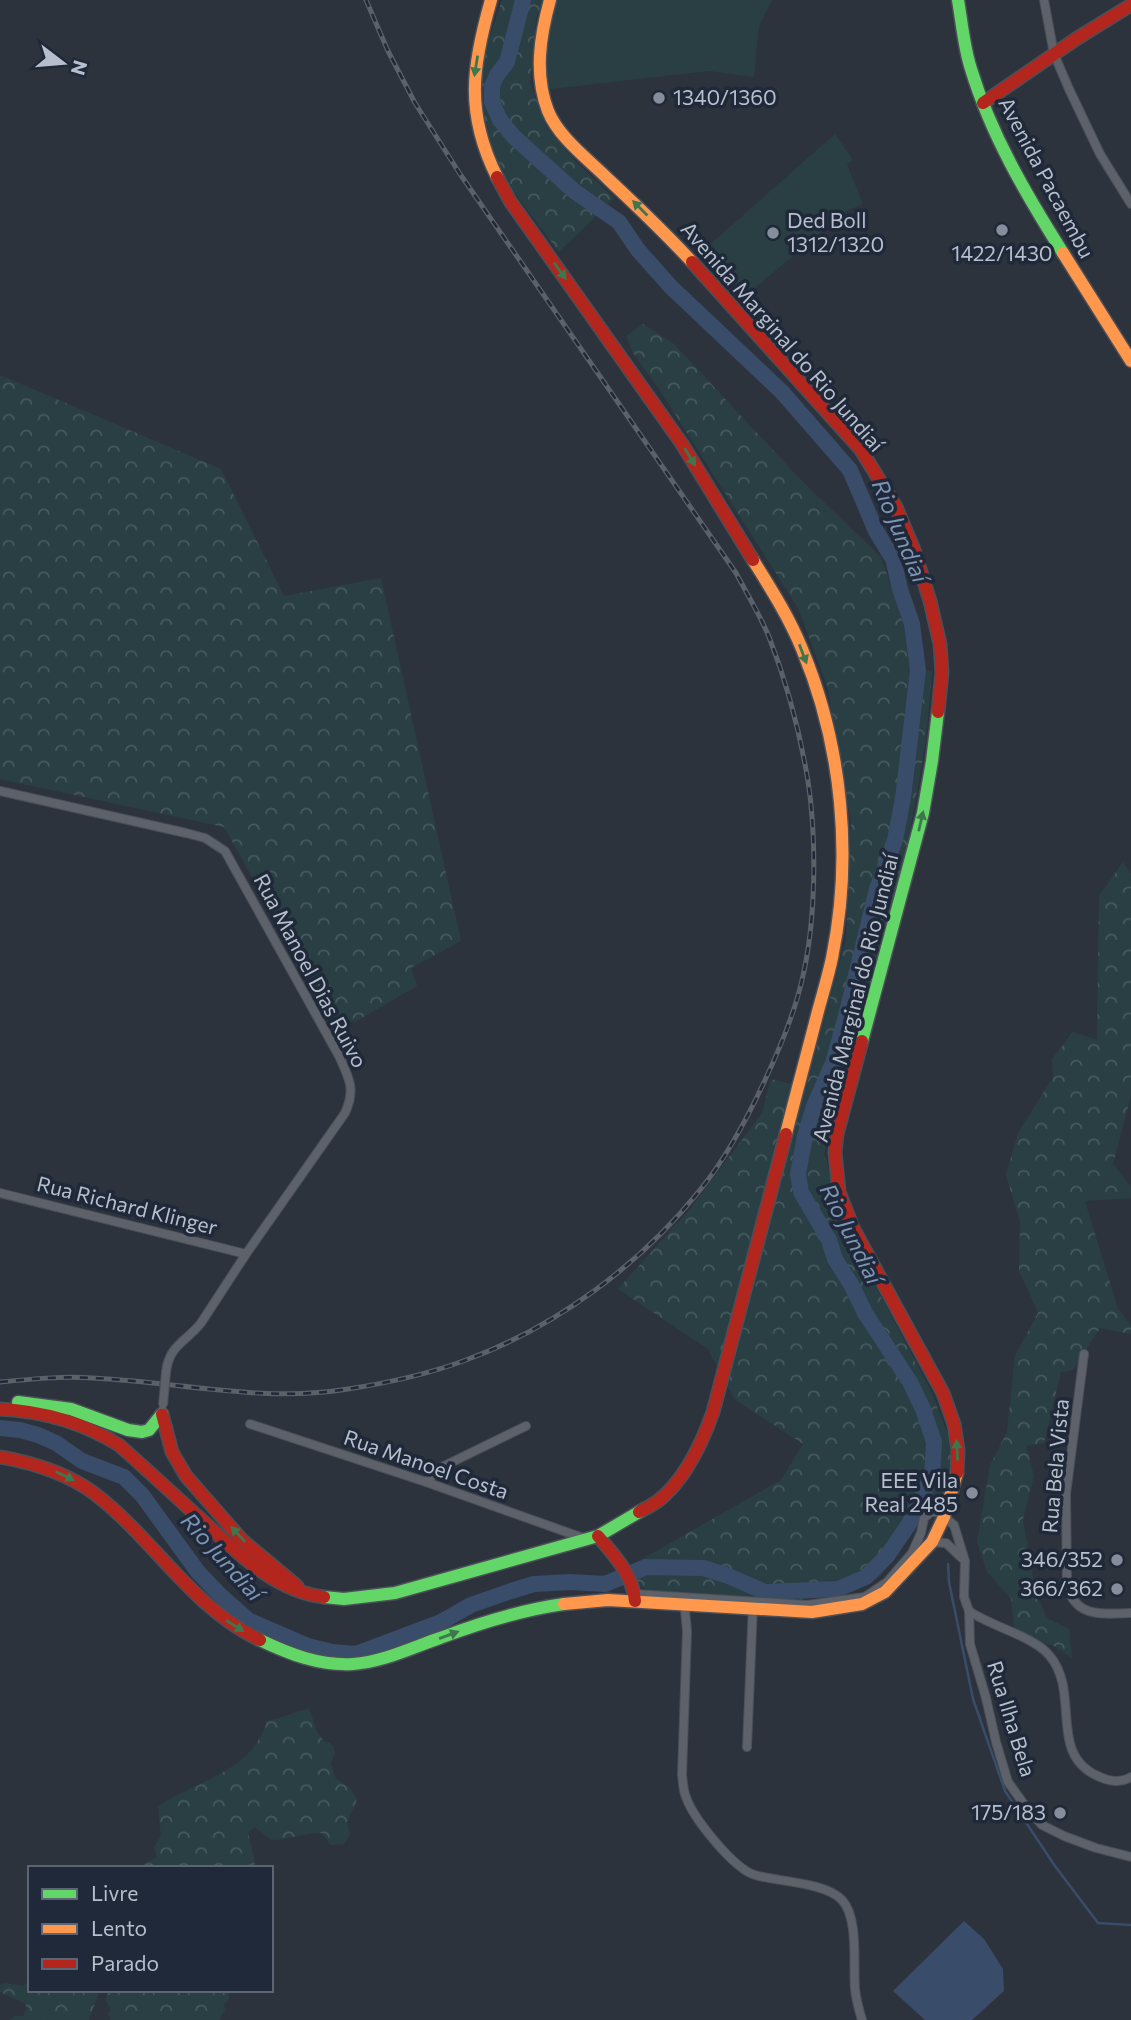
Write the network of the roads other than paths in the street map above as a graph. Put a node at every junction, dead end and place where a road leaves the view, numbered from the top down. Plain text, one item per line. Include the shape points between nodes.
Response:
1 (491, 0) edge
2 (550, 0) edge
3 (958, 0) edge
4 (1044, 0) edge
5 (1130, 6) edge
6 (1054, 54) junction
7 (983, 103) junction
8 (1131, 204) edge
9 (1131, 361) edge
10 (0, 791) edge
11 (0, 1193) edge
12 (246, 1254) junction
13 (1084, 1354) dead end
14 (0, 1403) edge
15 (0, 1409) edge
16 (163, 1410) junction
17 (250, 1424) dead end
18 (526, 1426) dead end
19 (0, 1457) edge
20 (426, 1482) junction
21 (944, 1517) junction
22 (955, 1528) junction
23 (594, 1538) junction
24 (932, 1542) junction
25 (946, 1543) junction
26 (965, 1561) junction
27 (634, 1594) junction
28 (308, 1595) junction
29 (684, 1601) junction
30 (753, 1605) junction
31 (969, 1611) junction
32 (1131, 1613) edge
33 (747, 1747) dead end
34 (1131, 1777) edge
35 (1131, 1857) edge
36 (862, 2020) edge

1 -> 23 main road, Avenida Marginal do Rio Jundiaí via 474,77 481,138 495,174 682,444 782,607 819,697 835,762 842,826 841,895 832,958 713,1412 678,1480 658,1501
21 -> 2 main road, Avenida Marginal do Rio Jundiaí via 957,1475 954,1424 943,1393 853,1228 839,1192 835,1152 927,787 942,672 930,601 896,507 861,450 675,244 565,137 549,113 540,62
3 - 7 main road, Avenida Pacaembu
4 - 6 street
5 - 6 main road
6 - 7 main road
6 - 8 street via 1100,154
7 - 9 main road, Avenida Pacaembu via 1038,213
10 - 12 street, Rua Manoel Dias Ruivo via 186,833 225,851 339,1056 352,1089 345,1113
11 - 12 street, Rua Richard Klinger
12 - 16 street, Rua Manoel Dias Ruivo, bridge via 201,1323 170,1354
13 - 32 street, Rua Bela Vista via 1066,1493 1067,1585 1070,1598 1082,1610
14 - 16 main road via 57,1406 139,1433 150,1430
15 - 28 main road, Avenida Marginal do Rio Jundiaí via 56,1416 98,1432 253,1565
28 -> 16 main road via 242,1540 186,1476 172,1452
17 - 20 street, Rua Manoel Costa
18 - 20 street via 442,1467
19 -> 27 main road, Avenida Marginal do Rio Jundiaí via 43,1466 93,1492 230,1623 271,1646 312,1661 368,1664 514,1612
20 - 23 street, Rua Manoel Costa
21 - 22 street, Rua Ilha Bela
21 - 24 main road, Avenida Marginal do Rio Jundiaí
21 - 30 street via 938,1512 924,1518 912,1553 887,1582 865,1597 807,1605
22 - 25 street
22 - 26 street, Rua Ilha Bela
23 - 27 main road via 614,1556
23 - 28 main road, Avenida Marginal do Rio Jundiaí via 378,1596 344,1600
24 - 25 street
24 - 30 main road, Avenida Marginal do Rio Jundiaí via 884,1592 862,1604 812,1612
25 - 26 street
26 - 31 street, Rua Ilha Bela via 964,1597
27 - 29 main road, Avenida Marginal do Rio Jundiaí
29 - 30 main road, Avenida Marginal do Rio Jundiaí
29 - 36 street via 682,1776 686,1796 699,1822 742,1870 797,1882 842,1900 851,1919 855,1992
30 - 33 street
31 - 34 street via 1047,1651 1055,1662 1065,1685 1067,1736 1082,1768 1110,1781
31 - 35 street, Rua Ilha Bela via 970,1644 1008,1782 1042,1825

